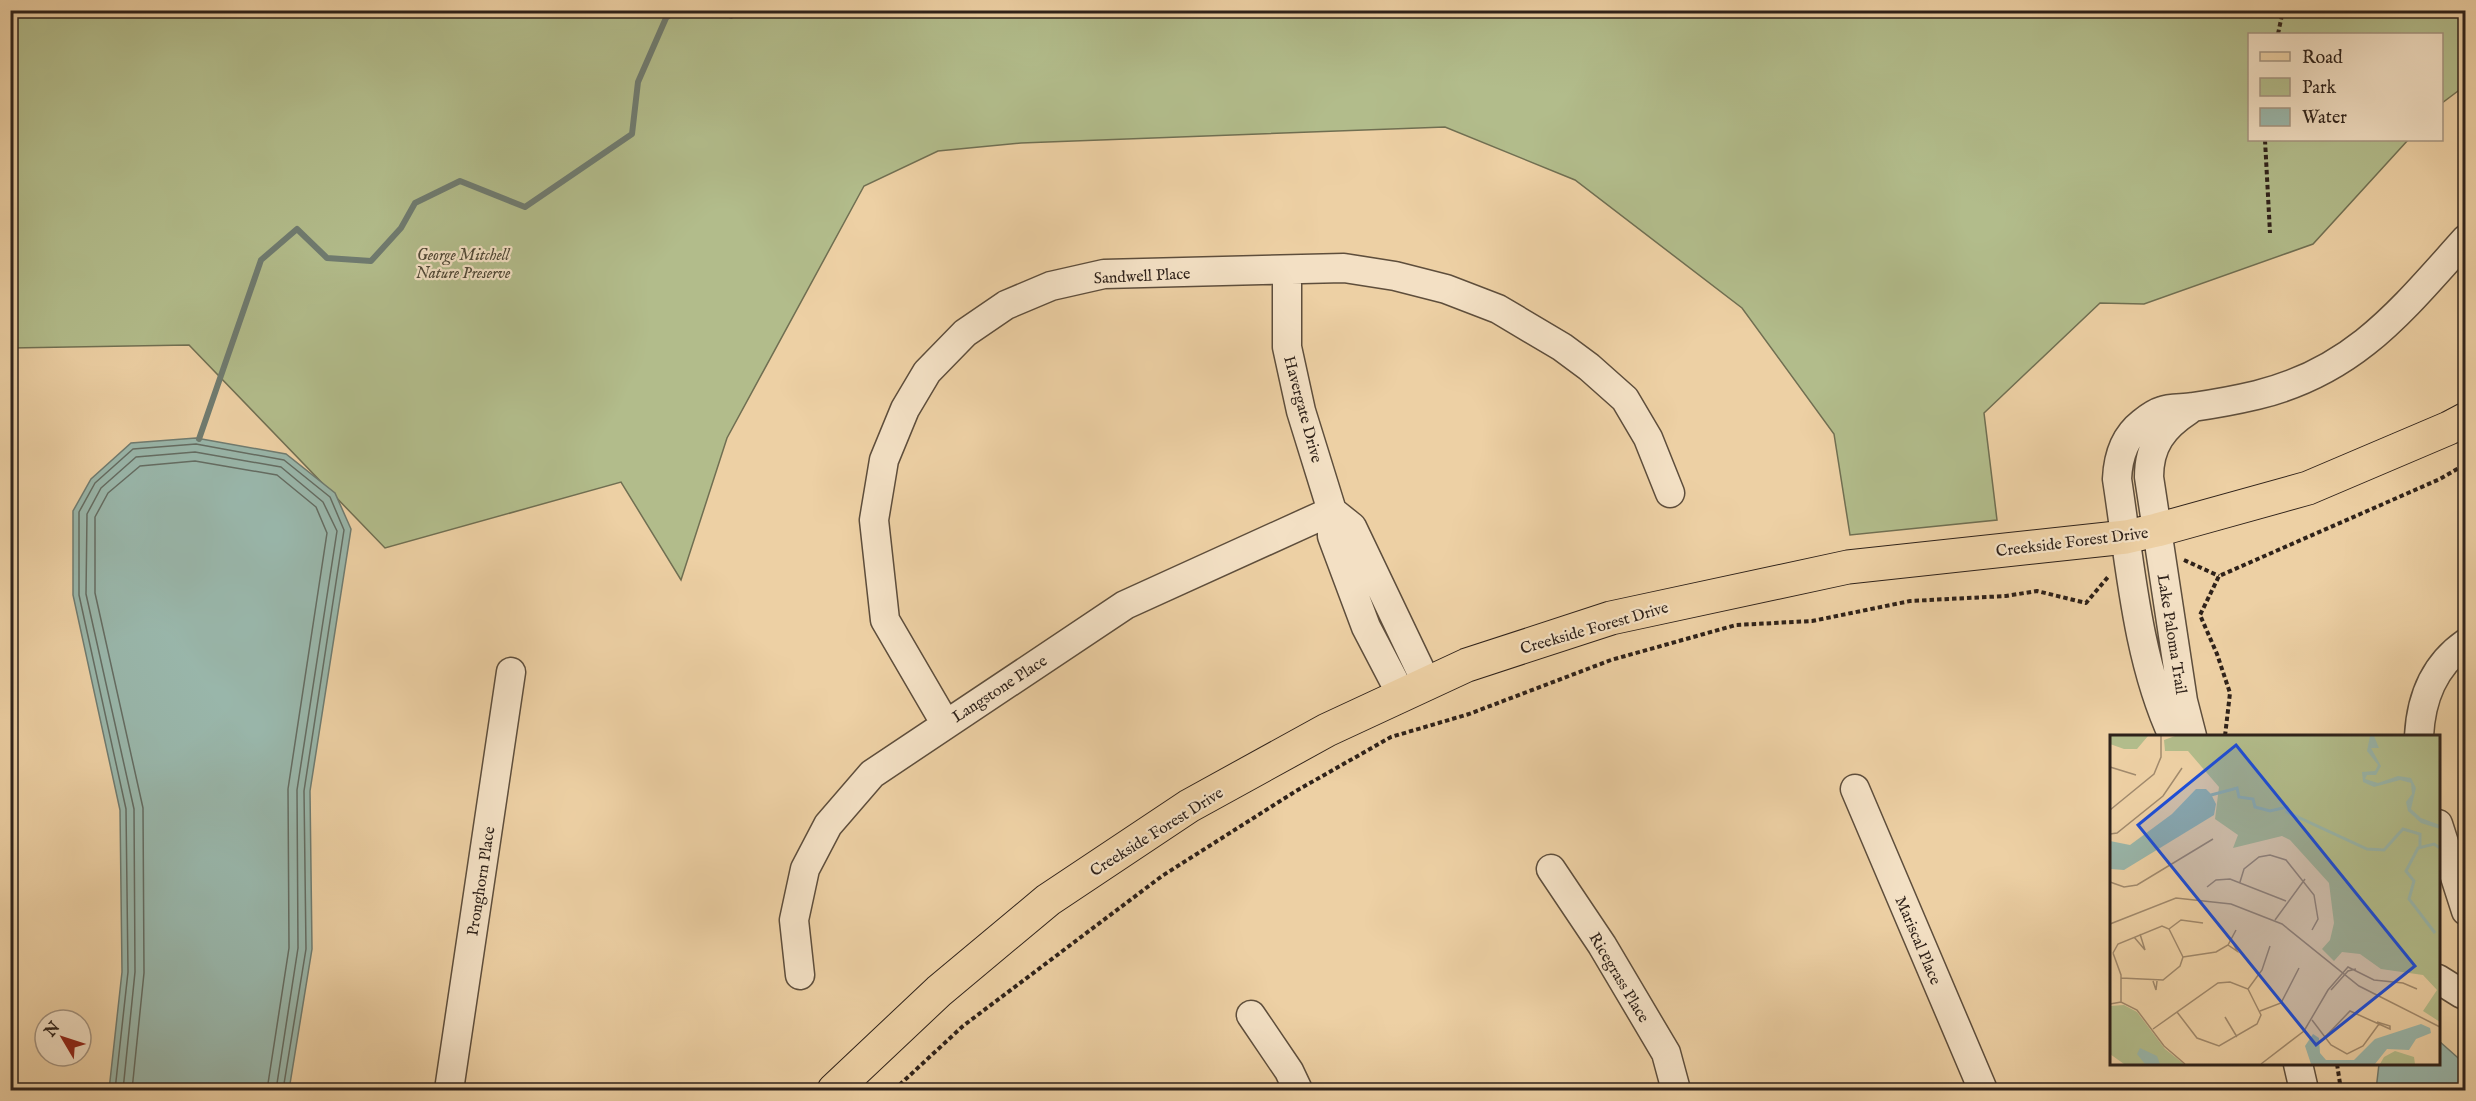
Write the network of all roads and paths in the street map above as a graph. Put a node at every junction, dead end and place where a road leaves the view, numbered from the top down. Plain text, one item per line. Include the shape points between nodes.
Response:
1 (2283, 10) edge
2 (2278, 33) edge
3 (2265, 141) edge
4 (2270, 233) dead end
5 (2466, 239) edge
6 (1287, 270) junction
7 (2193, 407) junction
8 (2466, 419) edge
9 (2466, 464) edge
10 (1670, 493) dead end
11 (1332, 511) junction
12 (2159, 544) junction
13 (2128, 551) junction
14 (2219, 576) junction
15 (2466, 643) edge
16 (511, 672) dead end
17 (1414, 690) junction
18 (945, 723) junction
19 (2173, 735) edge
20 (2192, 735) edge
21 (2225, 735) edge
22 (2419, 735) edge
23 (1855, 789) dead end
24 (2440, 828) edge
25 (1551, 869) dead end
26 (2466, 911) edge
27 (800, 975) dead end
28 (2440, 980) edge
29 (2458, 990) edge
30 (1251, 1015) dead end
31 (2298, 1065) edge
32 (2337, 1065) edge
33 (449, 1090) edge
34 (834, 1090) edge
35 (894, 1090) edge
36 (1298, 1090) edge
37 (1676, 1090) edge
38 (1983, 1090) edge
39 (2304, 1090) edge
40 (2341, 1090) edge

1 - 2 path
3 - 4 path
5 - 7 street, Lake Paloma Trail via 2402,310 2354,352 2287,386 2256,396
6 - 10 street, Sandwell Place via 1344,268 1395,276 1446,289 1498,309 1562,347 1625,399 1648,438
6 - 11 street, Havergate Drive via 1287,347 1301,411
6 - 18 street, Sandwell Place via 1104,274 1052,286 1006,305 965,333 927,372 905,409 884,460 874,520 885,620
7 - 12 street, Lake Paloma Trail via 2163,430 2149,461
7 - 13 street, Lake Paloma Trail via 2162,411 2140,424 2118,458 2117,479
8 - 12 main road, Creekside Forest Drive via 2308,488
9 - 14 path
11 - 17 street via 1352,527
11 - 18 street, Langstone Place via 1125,605
12 - 13 main road, Creekside Forest Drive
12 - 14 path
12 - 20 street, Lake Paloma Trail
13 - 17 main road, Creekside Forest Drive via 1848,567 1611,618 1467,665
13 - 19 street, Lake Paloma Trail via 2144,645 2163,715
13 - 35 path via 2086,603 2037,591 1910,601 1812,621 1736,625 1611,660 1469,714 1390,736 1162,876 963,1026
14 - 21 path via 2200,615 2230,693
15 - 22 street via 2446,660 2429,685 2420,711
16 - 33 street, Pronghorn Place
17 - 34 main road, Creekside Forest Drive via 1327,730 1189,806 1048,900 939,991
18 - 27 street, Langstone Place via 872,774 828,825 805,869 794,920
23 - 38 street, Mariscal Place
24 - 26 street
25 - 37 street, Ricegrass Place via 1666,1053
28 - 29 street
30 - 36 street
31 - 39 street
32 - 40 path

